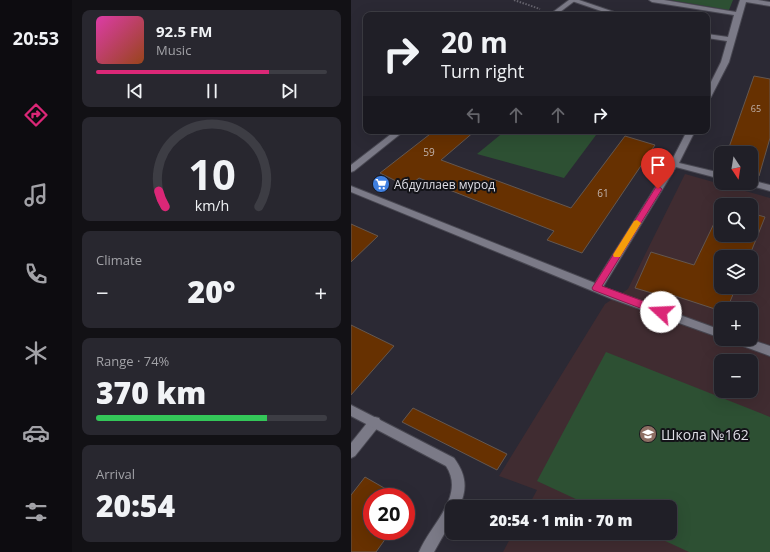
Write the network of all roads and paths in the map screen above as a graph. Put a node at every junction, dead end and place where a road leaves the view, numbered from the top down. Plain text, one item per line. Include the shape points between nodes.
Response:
1 (514, 0) edge
2 (573, 0) edge
3 (652, 0) edge
4 (743, 0) edge
5 (747, 0) edge
6 (770, 4) edge
7 (547, 12) edge
8 (556, 12) edge
9 (611, 12) edge
10 (738, 14) junction
11 (710, 36) edge
12 (731, 40) junction
13 (710, 91) edge
14 (396, 134) edge
15 (689, 134) edge
16 (674, 164) junction
17 (351, 170) edge
18 (714, 174) edge
19 (758, 185) edge
20 (770, 188) edge
21 (351, 189) edge
22 (597, 288) junction
23 (714, 331) edge
24 (756, 346) edge
25 (770, 351) edge
26 (351, 410) edge
27 (375, 422) junction
28 (351, 452) edge
29 (455, 500) edge
30 (445, 519) edge
31 (426, 552) edge

1 - 7 path
2 - 8 street
2 - 9 street
3 - 10 street
4 - 10 street
5 - 6 street
10 - 12 street
11 - 12 street
12 - 13 street via 725,62
14 - 17 street
15 - 16 street
16 - 18 street
16 - 22 street
19 - 20 street
21 - 22 street
22 - 23 street
24 - 25 street
26 - 27 street
27 - 28 street
27 - 29 street via 450,462 457,470 460,480 460,490
30 - 31 street

